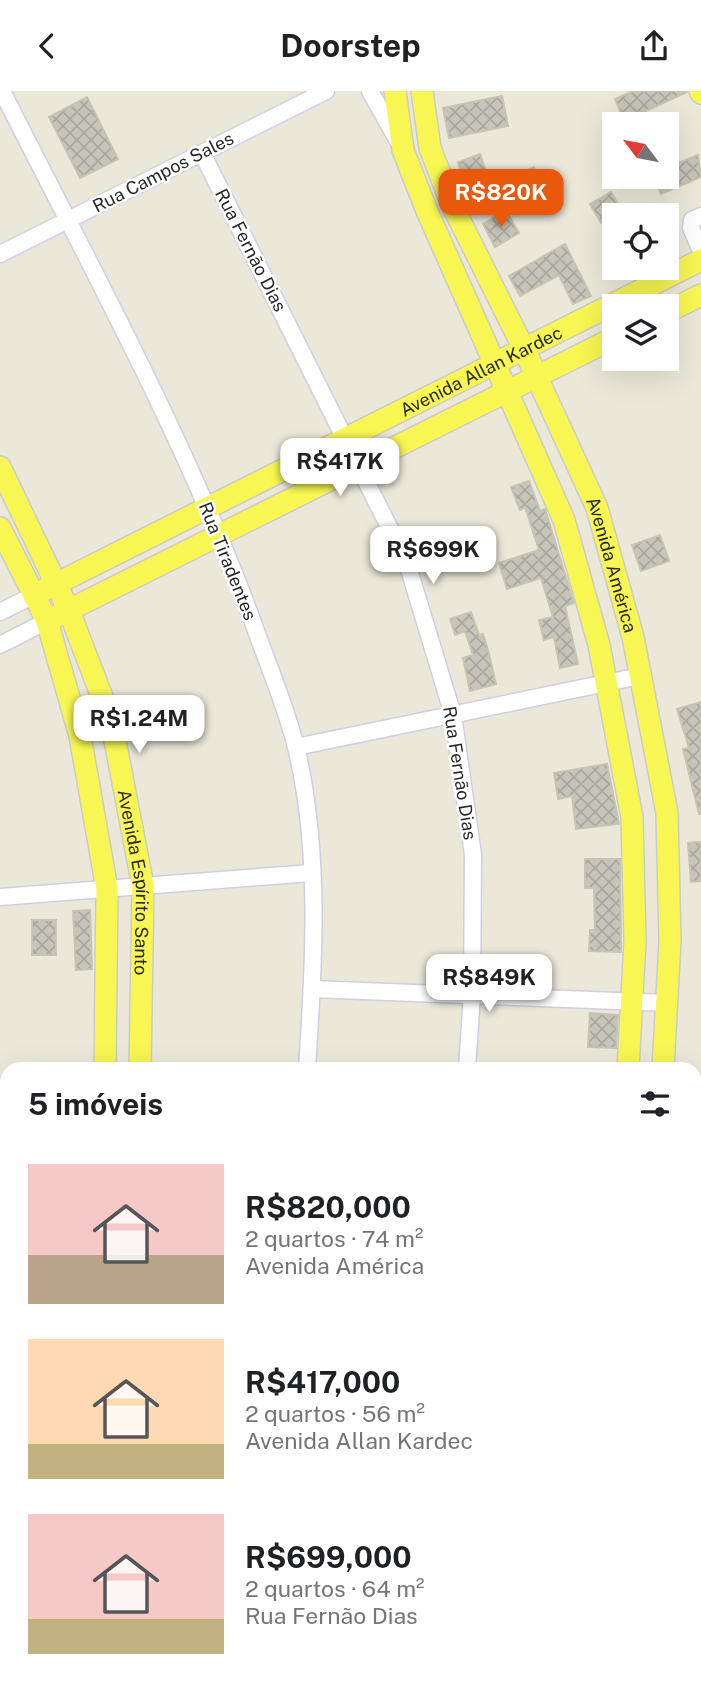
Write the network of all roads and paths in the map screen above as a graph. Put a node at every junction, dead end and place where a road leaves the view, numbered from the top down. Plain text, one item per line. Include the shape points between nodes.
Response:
1 (2, 91) edge
2 (326, 91) edge
3 (370, 91) edge
4 (396, 91) edge
5 (422, 91) edge
6 (403, 150) junction
7 (202, 153) junction
8 (701, 216) edge
9 (67, 220) junction
10 (701, 251) edge
11 (0, 254) edge
12 (701, 260) edge
13 (701, 295) edge
14 (679, 306) edge
15 (602, 344) edge
16 (524, 349) junction
17 (494, 364) junction
18 (537, 377) junction
19 (508, 391) junction
20 (347, 438) junction
21 (359, 465) junction
22 (0, 467) edge
23 (208, 508) junction
24 (0, 528) edge
25 (220, 534) junction
26 (55, 584) junction
27 (34, 595) junction
28 (69, 611) junction
29 (0, 612) edge
30 (47, 621) junction
31 (0, 645) edge
32 (640, 675) junction
33 (606, 684) junction
34 (453, 715) junction
35 (296, 747) junction
36 (311, 873) junction
37 (143, 886) junction
38 (107, 889) junction
39 (0, 897) edge
40 (312, 989) junction
41 (472, 995) junction
42 (632, 1001) junction
43 (667, 1003) junction
44 (106, 1062) edge
45 (140, 1062) edge
46 (307, 1062) edge
47 (467, 1062) edge
48 (628, 1062) edge
49 (663, 1062) edge

1 - 9 street, Rua Tiradentes
2 - 7 street, Rua Campos Sales
3 - 6 street
4 - 6 main road, Avenida América
5 - 16 main road, Avenida América via 430,148 452,205
6 - 17 main road, Avenida América
7 - 9 street, Rua Campos Sales
7 - 20 street, Rua Fernão Dias
8 - 10 street via 692,220 691,227
9 - 11 street, Rua Campos Sales
9 - 23 street, Rua Tiradentes
12 - 16 main road, Avenida Allan Kardec
13 - 14 main road
15 - 18 main road, Avenida Allan Kardec
16 - 17 main road, Avenida Allan Kardec
16 - 18 main road, Avenida América
17 - 19 main road, Avenida América
17 - 20 main road, Avenida Allan Kardec
18 - 19 main road, Avenida Allan Kardec
18 - 32 main road, Avenida América via 597,508
19 - 21 main road, Avenida Allan Kardec
19 - 33 main road, Avenida América via 564,520
20 - 21 street, Rua Fernão Dias
20 - 23 main road, Avenida Allan Kardec
21 - 25 main road, Avenida Allan Kardec
21 - 34 street, Rua Fernão Dias via 407,563
22 - 26 main road, Avenida Espírito Santo
23 - 25 street, Rua Tiradentes
23 - 26 main road, Avenida Allan Kardec
24 - 27 main road, Avenida Espírito Santo
25 - 28 main road, Avenida Allan Kardec
25 - 35 street, Rua Tiradentes
26 - 27 main road, Avenida Allan Kardec
26 - 28 main road, Avenida Espírito Santo
27 - 29 street, Avenida Allan Kardec
27 - 30 main road, Avenida Espírito Santo
28 - 30 main road, Avenida Allan Kardec
28 - 37 main road, Avenida Espírito Santo via 111,720
30 - 31 street, Avenida Allan Kardec
30 - 38 main road, Avenida Espírito Santo via 80,736
32 - 33 street
32 - 43 main road, Avenida América via 667,813
33 - 34 street
33 - 42 main road, Avenida América via 632,817
34 - 35 street
34 - 41 street, Rua Fernão Dias via 473,855
35 - 36 street, Rua Tiradentes
36 - 37 street
36 - 40 street, Rua Tiradentes
37 - 38 street
37 - 45 main road, Avenida Espírito Santo
38 - 39 street
38 - 44 main road, Avenida Espírito Santo
40 - 41 street
40 - 46 street, Rua Tiradentes
41 - 42 street
41 - 47 street, Rua Fernão Dias
42 - 43 street
42 - 48 main road, Avenida América
43 - 49 main road, Avenida América

